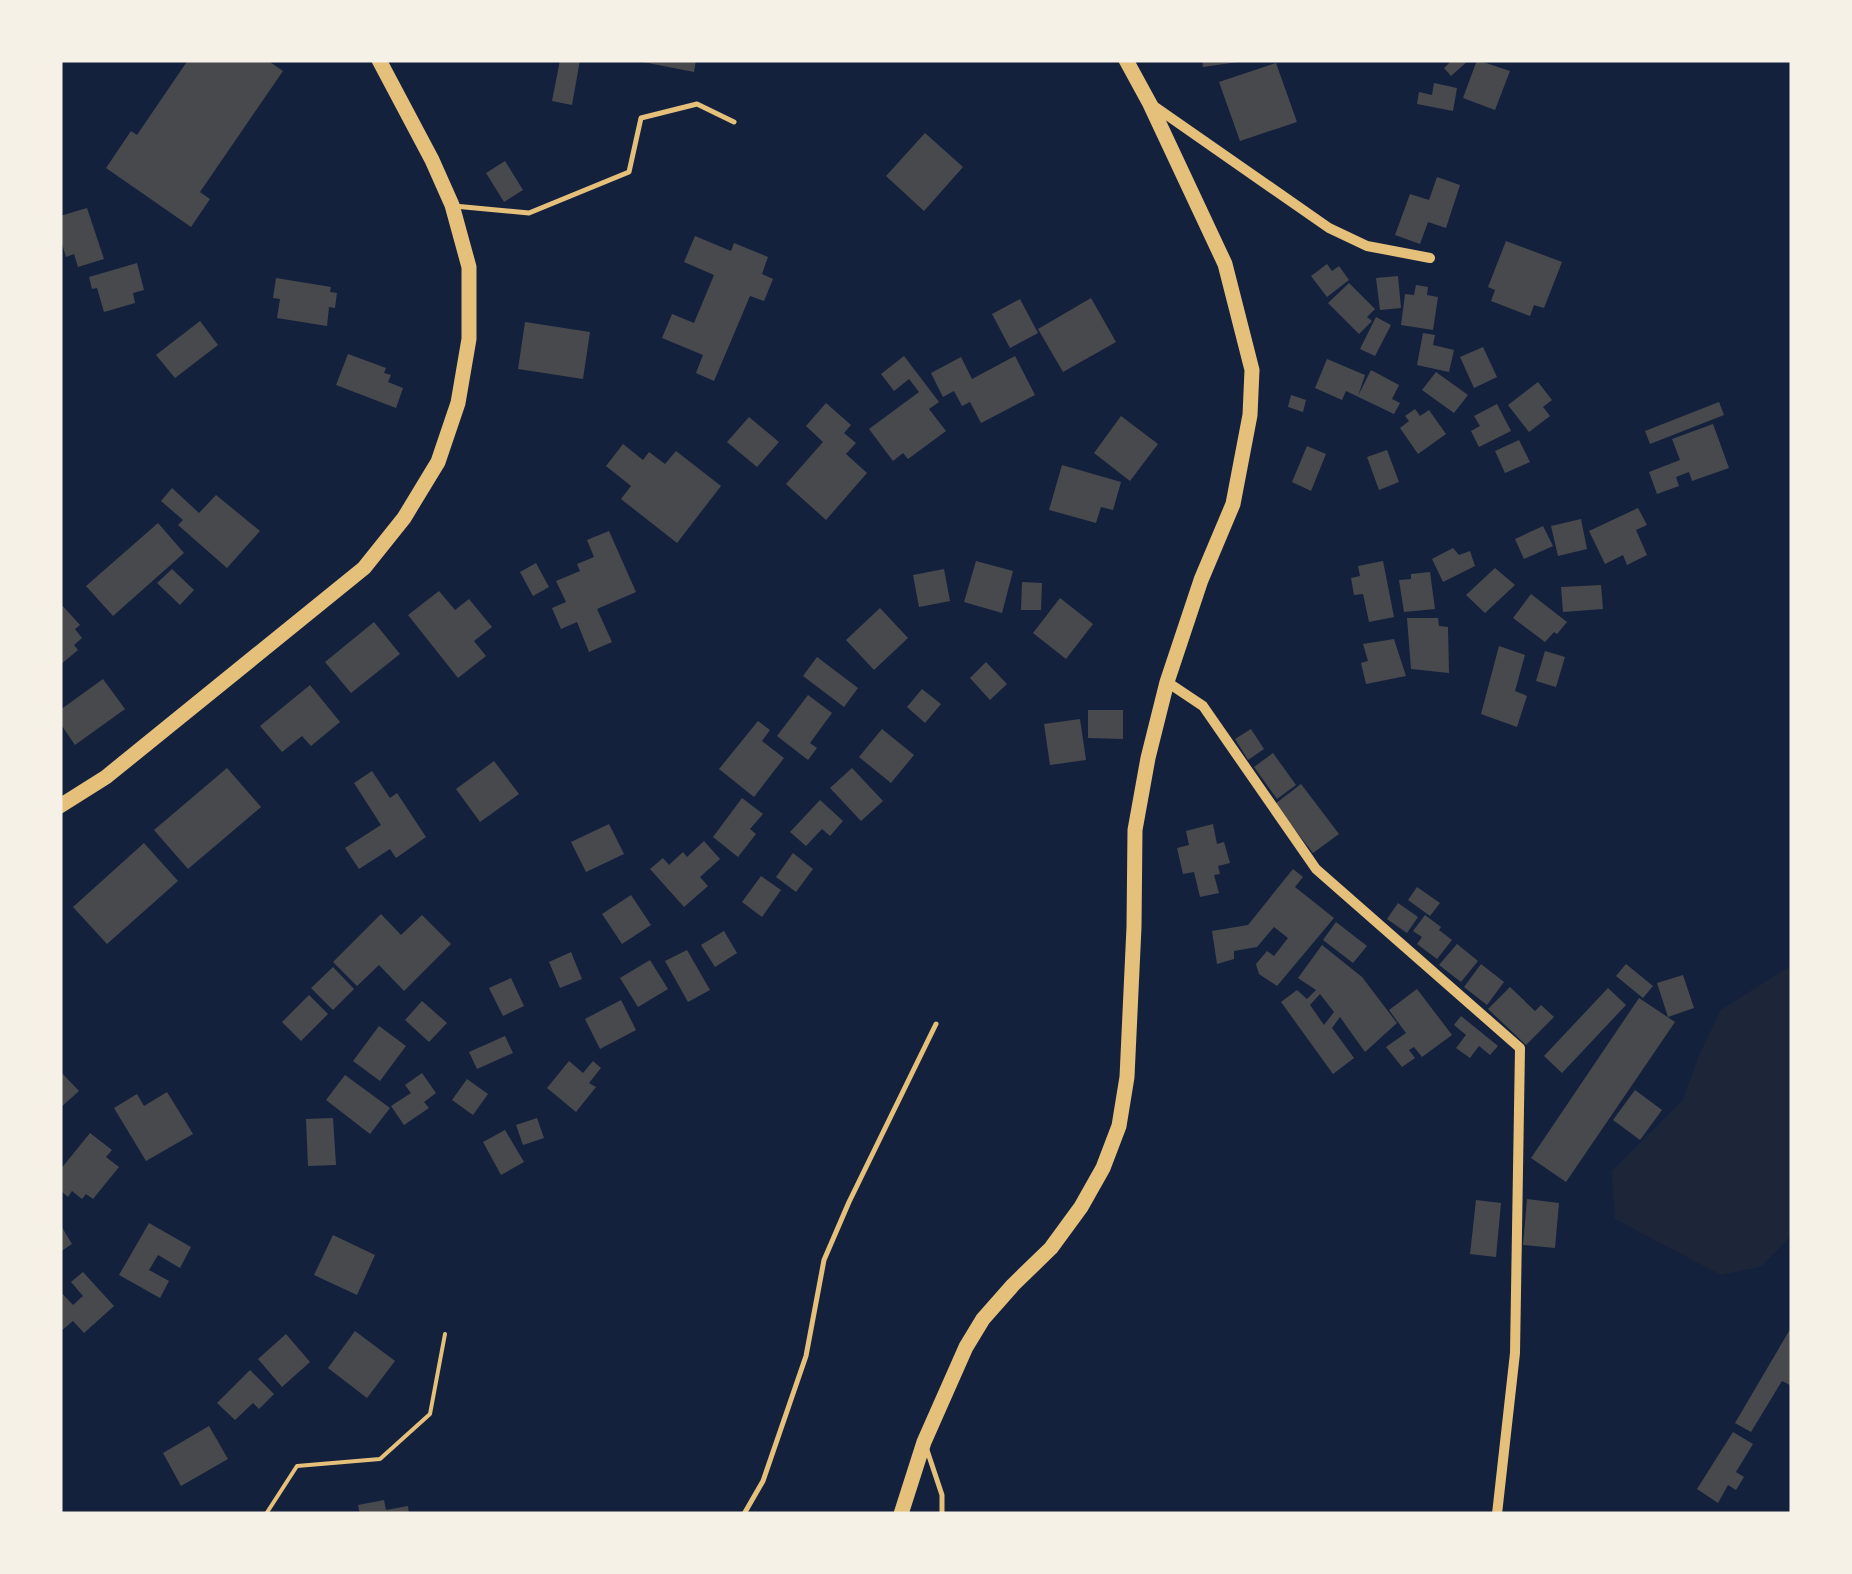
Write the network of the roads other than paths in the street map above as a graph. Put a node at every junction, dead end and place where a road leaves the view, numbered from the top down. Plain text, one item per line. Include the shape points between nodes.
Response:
1 (379, 60) edge
2 (1126, 60) edge
3 (1150, 104) junction
4 (734, 122) dead end
5 (452, 206) junction
6 (1430, 258) dead end
7 (1167, 682) junction
8 (62, 802) edge
9 (936, 1024) dead end
10 (924, 1442) junction
11 (744, 1514) edge
12 (901, 1514) edge
13 (942, 1514) edge
14 (1497, 1514) edge

1 - 5 main road
2 - 3 main road
3 - 6 street via 1329,228 1367,246
3 - 7 main road via 1225,264 1252,370 1233,504
4 - 5 lane via 697,104 642,118 629,172 529,213
5 - 8 main road via 469,267 469,340 438,462 404,518 364,568 106,777
7 - 10 main road via 1135,830 1127,1077 1119,1126 1081,1207 966,1346
7 - 14 street via 1203,706 1316,869 1520,1048 1515,1353
9 - 11 lane via 824,1260 806,1356 764,1482
10 - 12 main road
10 - 13 lane

